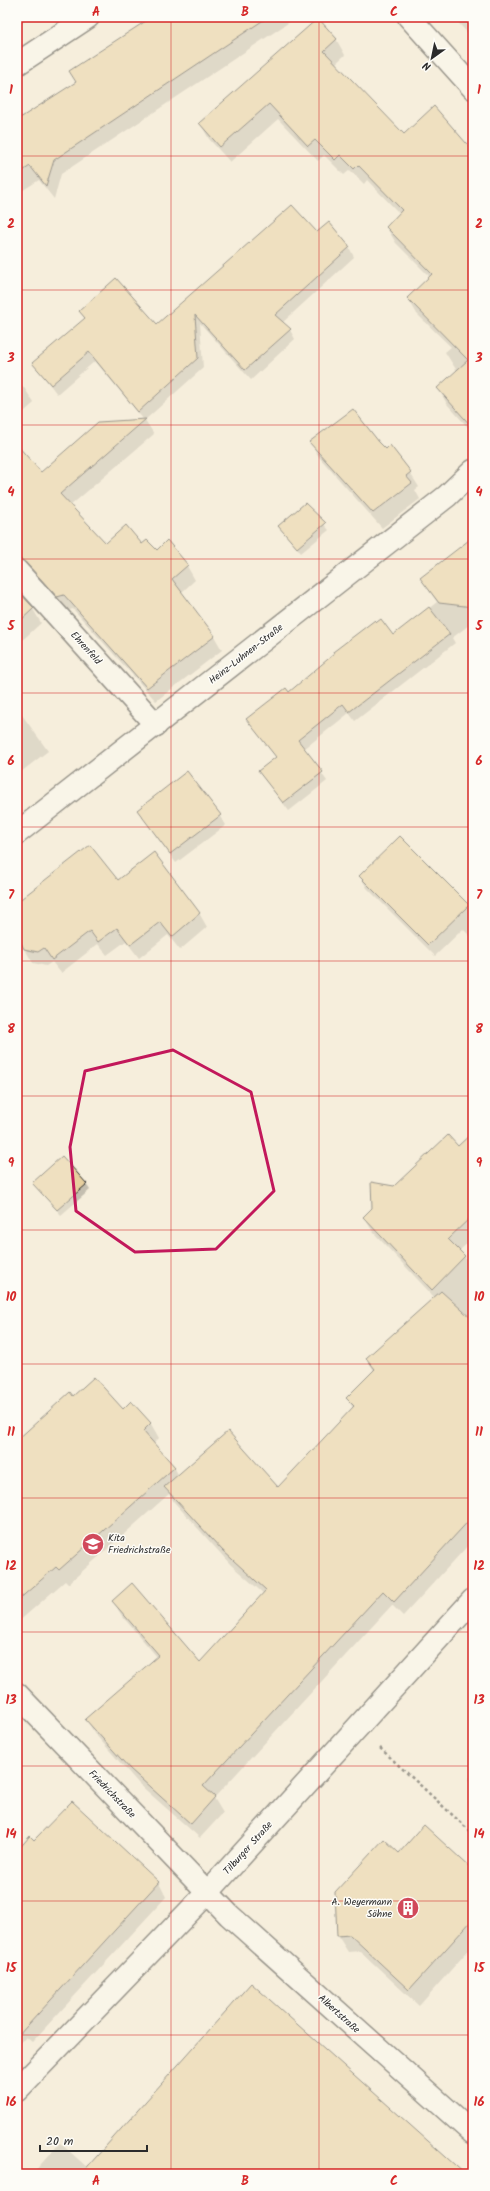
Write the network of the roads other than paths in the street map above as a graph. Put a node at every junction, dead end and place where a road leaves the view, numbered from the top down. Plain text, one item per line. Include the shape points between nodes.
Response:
1 (88, 17) edge
2 (409, 17) edge
3 (17, 64) edge
4 (473, 88) edge
5 (473, 471) edge
6 (17, 572) edge
7 (156, 725) junction
8 (17, 833) edge
9 (473, 1600) edge
10 (17, 1694) edge
11 (208, 1892) junction
12 (17, 2090) edge
13 (473, 2133) edge

1 - 3 street
2 - 4 street
5 - 7 street, Heinz-Luhnen-Straße via 447,496
6 - 7 street, Ehrenfeld
7 - 8 street, Heinz-Luhnen-Straße
9 - 11 street, Tilburger Straße
10 - 11 street, Friedrichstraße
11 - 12 street, Tilburger Straße
11 - 13 street, Albertstraße via 229,1915

